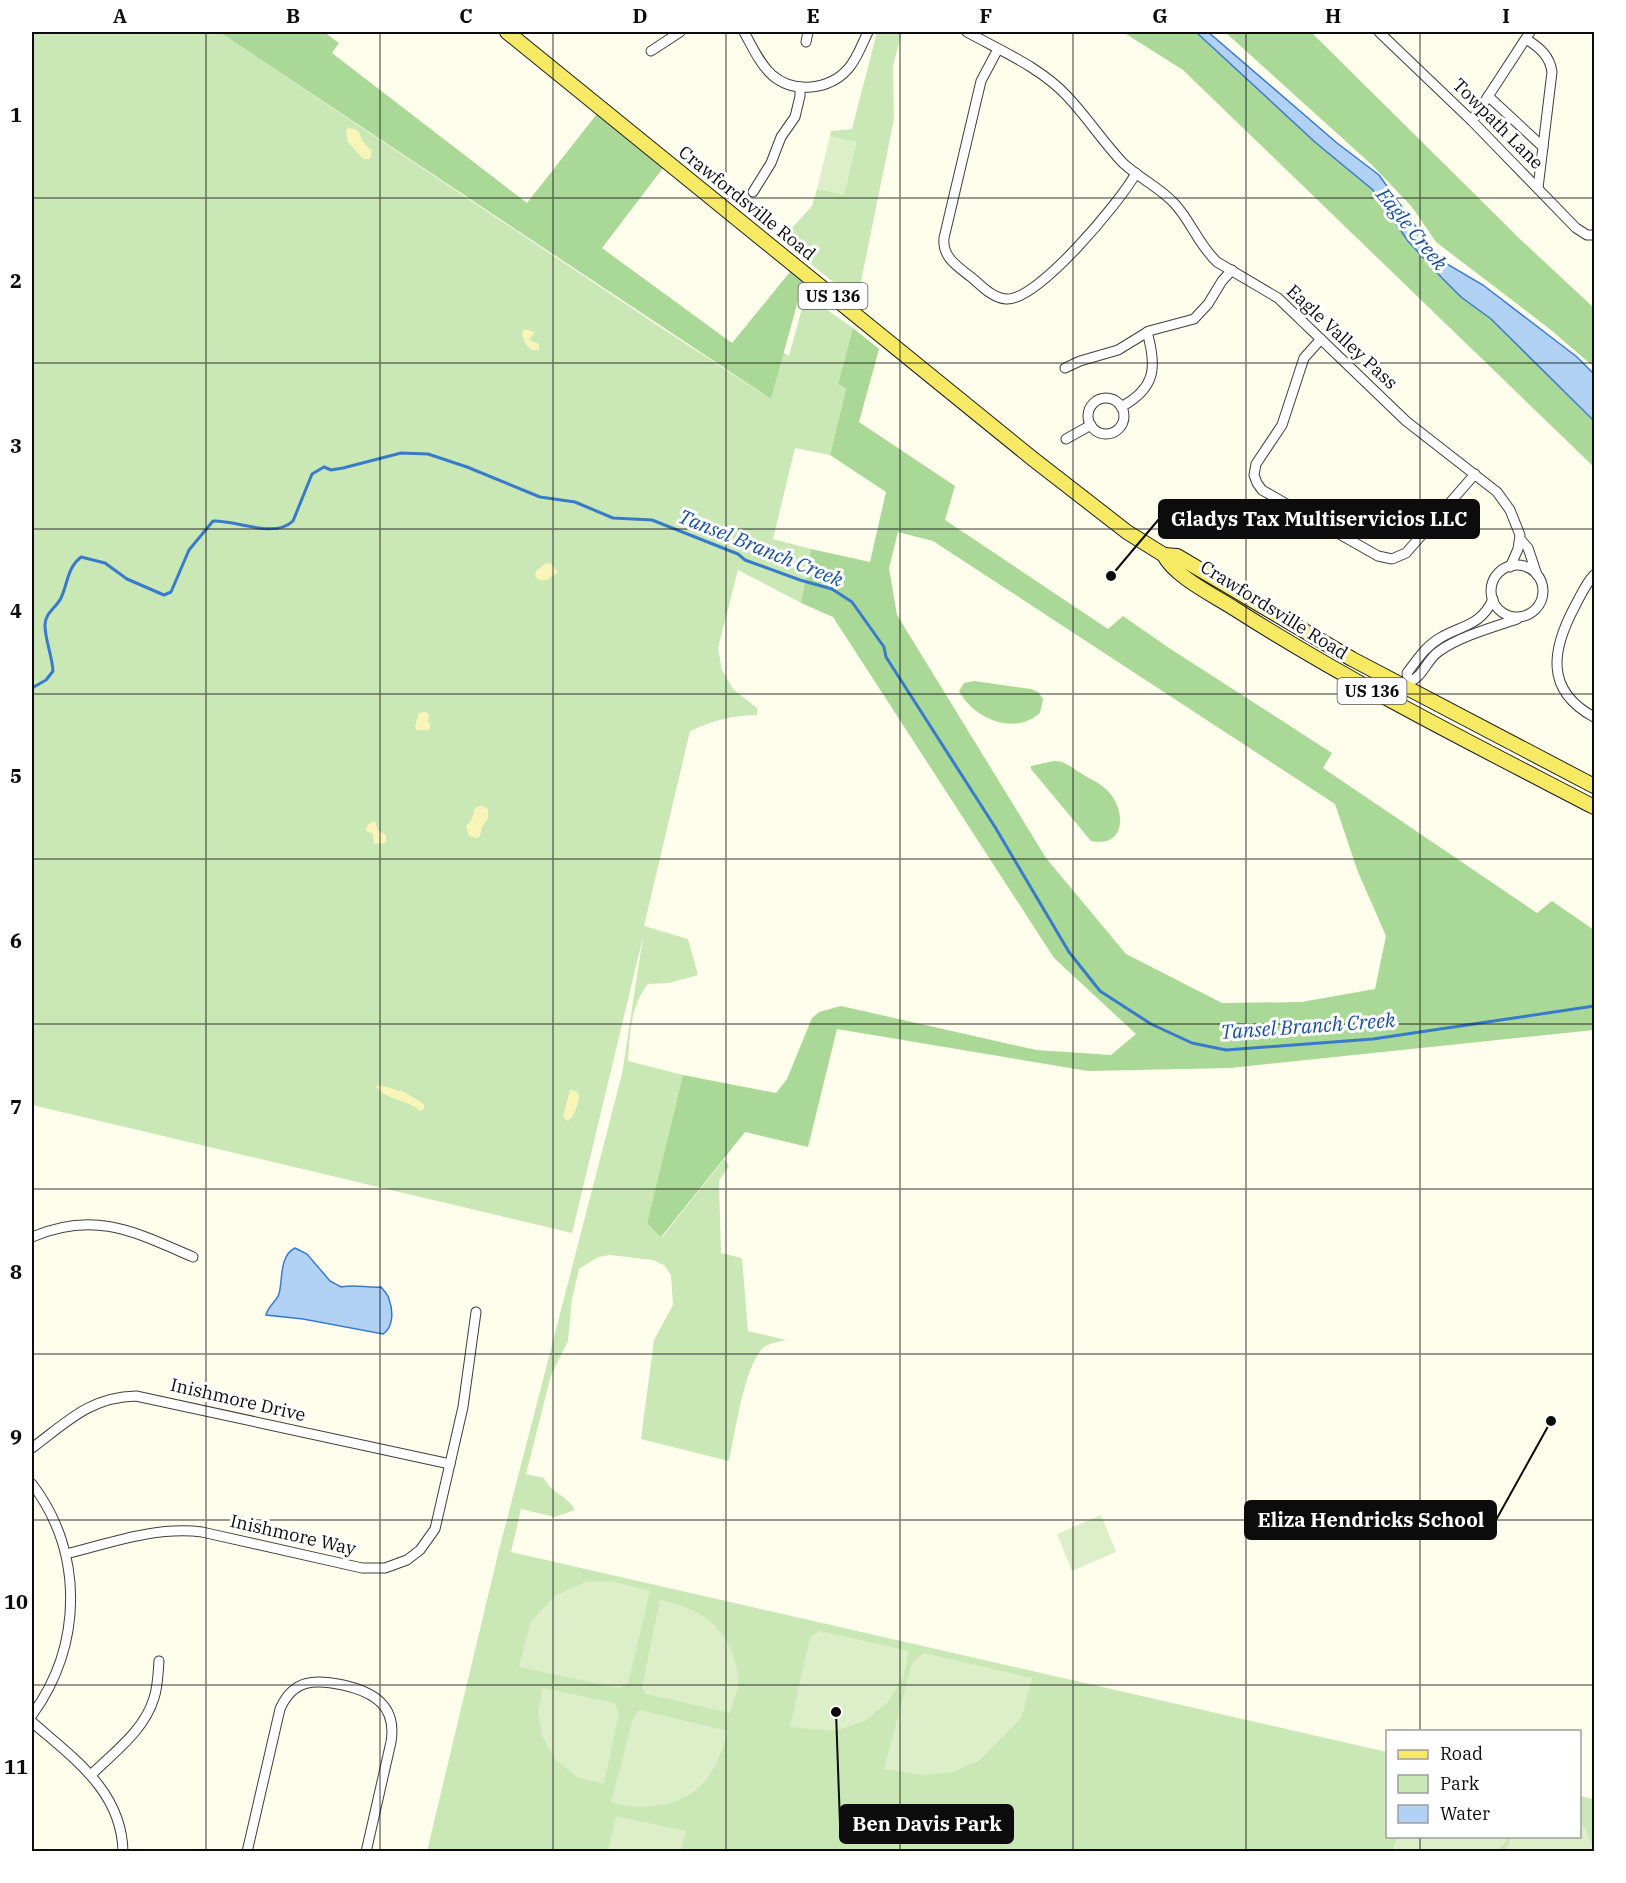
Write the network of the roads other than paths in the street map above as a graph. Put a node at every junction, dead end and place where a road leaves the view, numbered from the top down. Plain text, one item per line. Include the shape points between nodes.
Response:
1 (507, 32) edge
2 (680, 32) edge
3 (744, 32) edge
4 (808, 32) edge
5 (868, 32) edge
6 (967, 32) edge
7 (1379, 32) edge
8 (1528, 35) edge
9 (806, 42) dead end
10 (998, 49) junction
11 (651, 51) dead end
12 (800, 87) junction
13 (1488, 96) junction
14 (1472, 121) junction
15 (1543, 147) junction
16 (1136, 173) junction
17 (1538, 188) junction
18 (753, 192) dead end
19 (1594, 235) edge
20 (1232, 270) junction
21 (1147, 332) junction
22 (1321, 339) junction
23 (1065, 368) dead end
24 (1121, 407) junction
25 (1091, 425) junction
26 (1066, 439) dead end
27 (1475, 474) junction
28 (1521, 540) junction
29 (1164, 555) junction
30 (1510, 567) junction
31 (1537, 575) junction
32 (1594, 575) edge
33 (1492, 599) junction
34 (1524, 616) junction
35 (1407, 685) junction
36 (1397, 704) junction
37 (1594, 717) edge
38 (1594, 786) edge
39 (1594, 807) edge
40 (32, 1237) edge
41 (193, 1257) dead end
42 (476, 1312) dead end
43 (32, 1448) edge
44 (450, 1464) junction
45 (34, 1486) edge
46 (66, 1554) junction
47 (159, 1661) dead end
48 (32, 1715) edge
49 (32, 1722) edge
50 (91, 1775) junction
51 (123, 1851) edge
52 (247, 1851) edge
53 (366, 1851) edge

1 - 29 main road, Crawfordsville Road / US 136 via 1002,435 1127,532
2 - 11 street
3 - 12 street via 772,75
4 - 9 street
5 - 12 street via 854,61 842,74 827,84
6 - 10 street, Eagle Valley Pass
7 - 14 street, Towpath Lane
8 - 13 street
8 - 15 street via 1551,62
10 - 16 street, Eagle Valley Pass via 1058,87 1111,150
10 - 16 street via 981,81 944,238 947,257 953,263 995,296 1019,297 1085,240
12 - 18 street via 795,117
13 - 14 street
13 - 15 street
14 - 17 street, Towpath Lane
15 - 17 street
16 - 20 street, Eagle Valley Pass via 1175,204 1203,248
17 - 19 street, Towpath Lane via 1580,232
20 - 21 street via 1194,319
20 - 22 street, Eagle Valley Pass via 1278,298
21 - 23 street via 1118,350
21 - 24 street via 1153,359 1151,376 1140,395
22 - 27 street, Eagle Valley Pass via 1406,421
22 - 27 street via 1305,358 1282,424 1257,462 1257,483 1265,492 1381,558 1398,558
24 - 25 street via 1111,399 1097,401 1089,412
24 - 25 street via 1124,420 1114,432 1101,433
25 - 26 street
27 - 28 street, Eagle Valley Pass via 1505,502
28 - 30 street, Eagle Valley Pass
28 - 31 street, Eagle Valley Pass via 1528,548
29 - 35 main road, Crawfordsville Road / US 136 via 1177,556 1352,659
29 - 36 main road, Crawfordsville Road / US 136 via 1169,564 1225,603
30 - 31 street via 1523,566
30 - 33 street, Eagle Valley Pass via 1495,578
31 - 34 street, Eagle Valley Pass via 1542,586 1541,600 1533,612
32 - 37 street via 1565,626 1557,657 1567,694
33 - 34 street via 1507,615
33 - 35 street, Eagle Valley Pass via 1475,622 1427,648 1407,673
34 - 35 street, Eagle Valley Pass via 1446,647
35 - 36 street, Eagle Valley Pass
35 - 38 main road, Crawfordsville Road / US 136
36 - 39 main road, Crawfordsville Road / US 136
40 - 41 street via 76,1225 115,1227
42 - 44 street, Inishmore Way via 465,1396
43 - 44 street, Inishmore Drive via 90,1406 109,1398 136,1396
44 - 46 street, Inishmore Way via 433,1533 418,1552 389,1567 362,1568 191,1530 148,1533
45 - 46 street
46 - 48 street via 71,1592 67,1641 51,1685
47 - 50 street via 154,1700 145,1719
49 - 50 street
50 - 51 street via 114,1809
52 - 53 street via 280,1709 291,1692 306,1683 326,1681 372,1695 391,1722 392,1737

